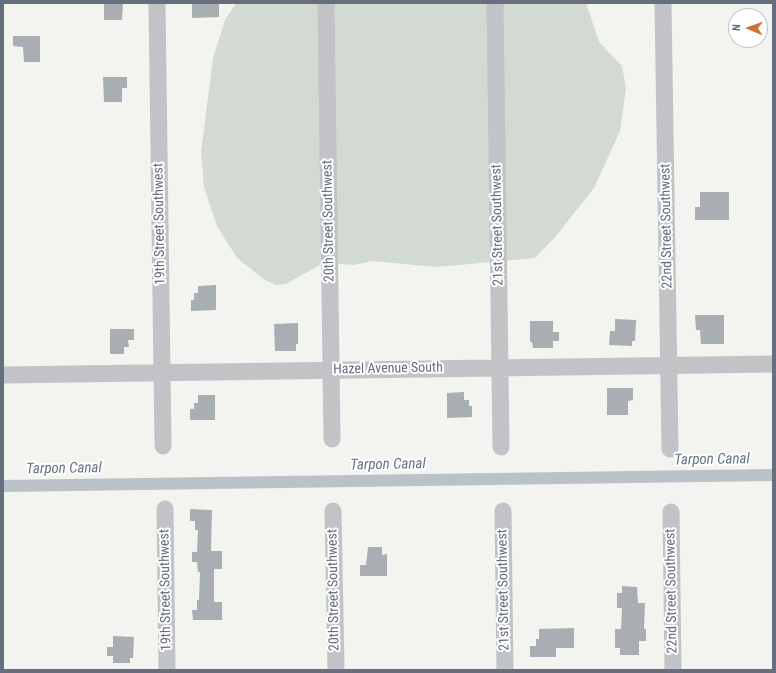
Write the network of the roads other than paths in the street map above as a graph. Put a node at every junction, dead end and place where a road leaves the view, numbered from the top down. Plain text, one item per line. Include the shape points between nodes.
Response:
1 (157, 3) edge
2 (326, 3) edge
3 (495, 3) edge
4 (663, 3) edge
5 (773, 364) edge
6 (669, 366) junction
7 (500, 368) junction
8 (332, 370) junction
9 (162, 373) junction
10 (3, 375) edge
11 (332, 439) dead end
12 (163, 446) dead end
13 (501, 447) dead end
14 (670, 449) dead end
15 (165, 509) dead end
16 (333, 511) dead end
17 (503, 511) dead end
18 (671, 512) dead end
19 (167, 670) edge
20 (336, 670) edge
21 (505, 670) edge
22 (673, 670) edge

1 - 9 street, 19th Street Southwest
2 - 8 street, 20th Street Southwest
3 - 7 street, 21st Street Southwest
4 - 6 street, 22nd Street Southwest
5 - 6 street, Hazel Avenue South
6 - 7 street, Hazel Avenue South
6 - 14 street, 22nd Street Southwest
7 - 8 street, Hazel Avenue South
7 - 13 street, 21st Street Southwest
8 - 9 street, Hazel Avenue South
8 - 11 street, 20th Street Southwest
9 - 10 street, Hazel Avenue South
9 - 12 street, 19th Street Southwest
15 - 19 street, 19th Street Southwest
16 - 20 street, 20th Street Southwest
17 - 21 street, 21st Street Southwest
18 - 22 street, 22nd Street Southwest

